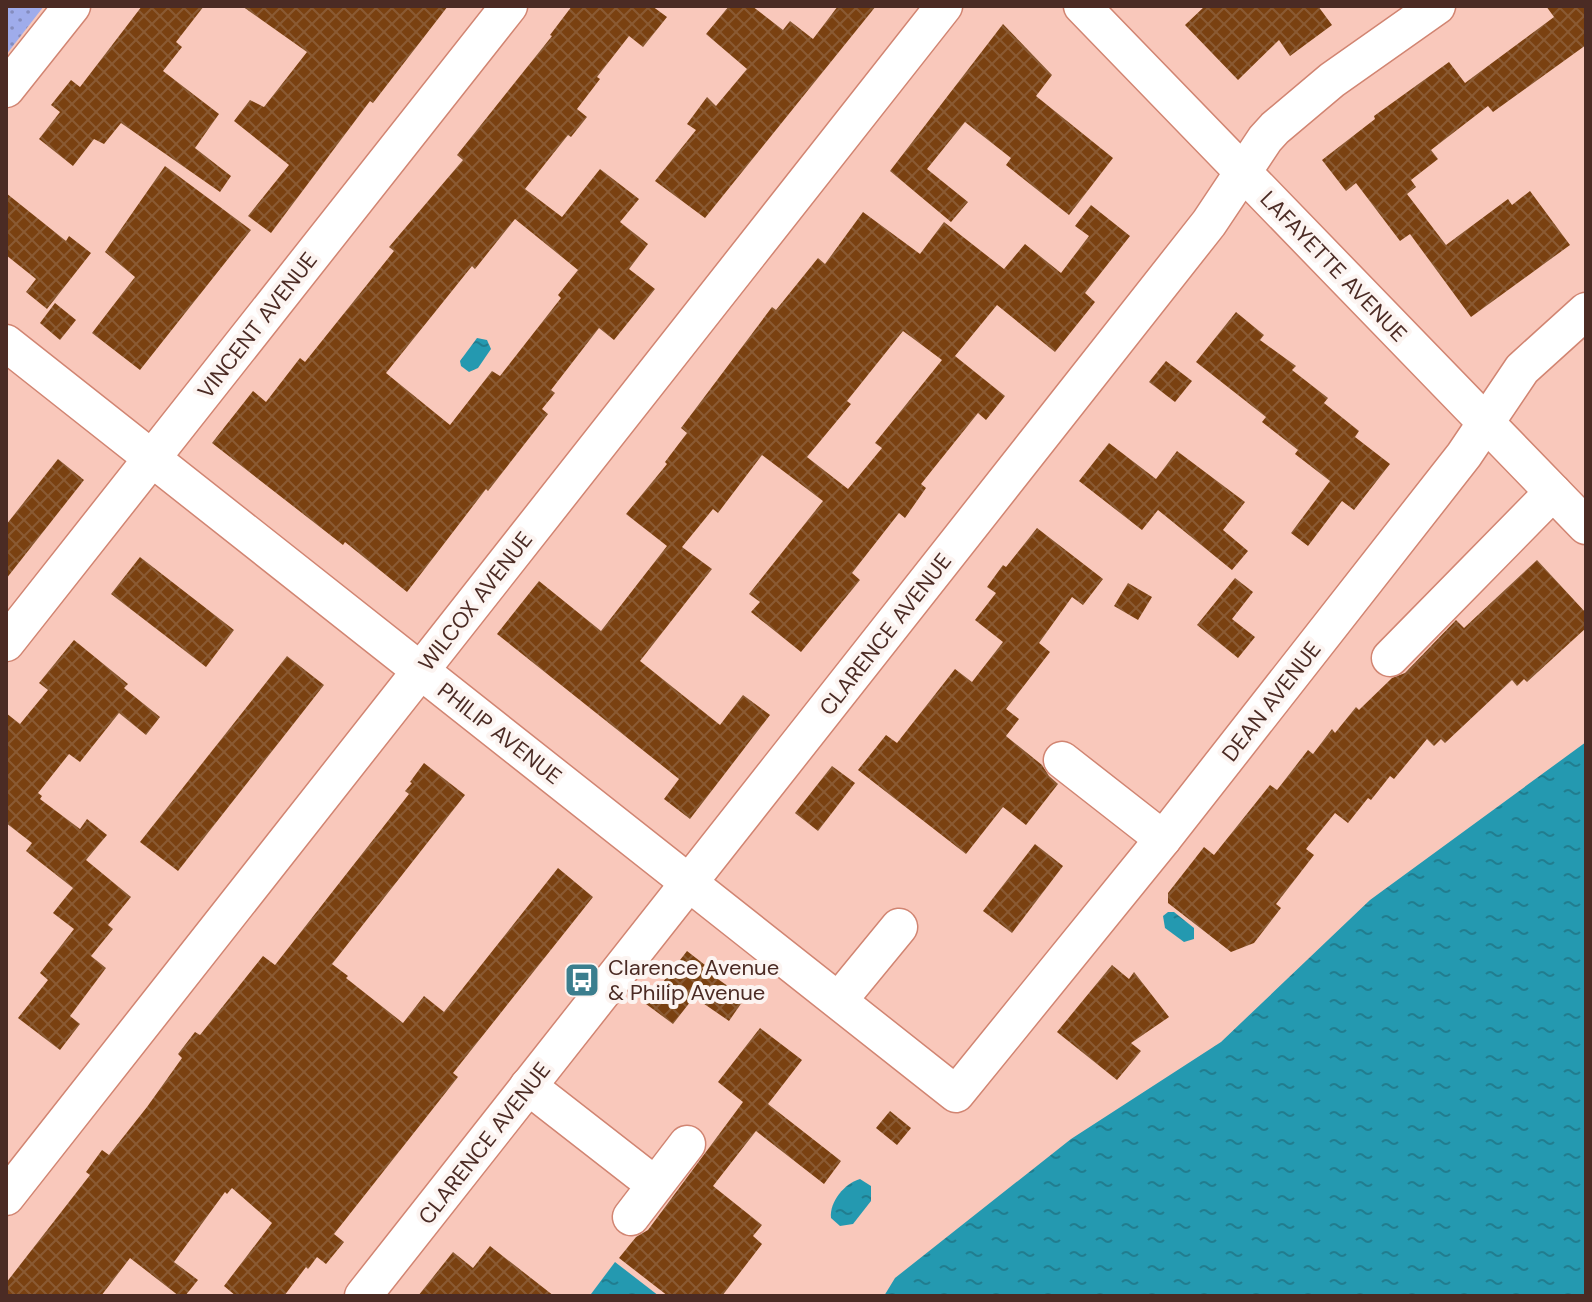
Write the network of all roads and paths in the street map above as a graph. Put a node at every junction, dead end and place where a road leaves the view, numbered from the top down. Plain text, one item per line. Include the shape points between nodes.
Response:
1 (72, 6) edge
2 (509, 6) edge
3 (944, 6) edge
4 (1082, 6) edge
5 (1437, 6) edge
6 (6, 89) edge
7 (1243, 172) junction
8 (1586, 311) edge
9 (6, 343) edge
10 (1486, 422) junction
11 (152, 458) junction
12 (1553, 492) junction
13 (1586, 526) edge
14 (6, 643) edge
15 (1390, 658) dead end
16 (421, 670) junction
17 (1062, 760) dead end
18 (1163, 839) junction
19 (689, 882) junction
20 (899, 927) dead end
21 (839, 1000) junction
22 (528, 1086) junction
23 (956, 1094) joint
24 (687, 1144) dead end
25 (655, 1185) junction
26 (6, 1197) edge
27 (631, 1217) dead end
28 (363, 1296) edge

1 - 6 street
2 - 11 street, VINCENT AVENUE
3 - 16 street, WILCOX AVENUE
4 - 7 street, LAFAYETTE AVENUE
5 - 7 street, CLARENCE AVENUE via 1332,80 1275,128
7 - 10 street, LAFAYETTE AVENUE
7 - 19 street, CLARENCE AVENUE via 1209,223
8 - 10 street, DEAN AVENUE via 1522,369
9 - 11 street, PHILIP AVENUE
10 - 12 street, LAFAYETTE AVENUE
10 - 18 street, DEAN AVENUE
11 - 14 street, VINCENT AVENUE
11 - 16 street, PHILIP AVENUE
12 - 13 street, LAFAYETTE AVENUE
12 - 15 street
16 - 19 street, PHILIP AVENUE
16 - 26 street, WILCOX AVENUE
17 - 18 street
18 - 23 street, DEAN AVENUE
19 - 21 street, PHILIP AVENUE
19 - 22 street, CLARENCE AVENUE
20 - 21 street
21 - 23 street, PHILIP AVENUE
22 - 25 street
22 - 28 street, CLARENCE AVENUE
24 - 25 street
25 - 27 street

